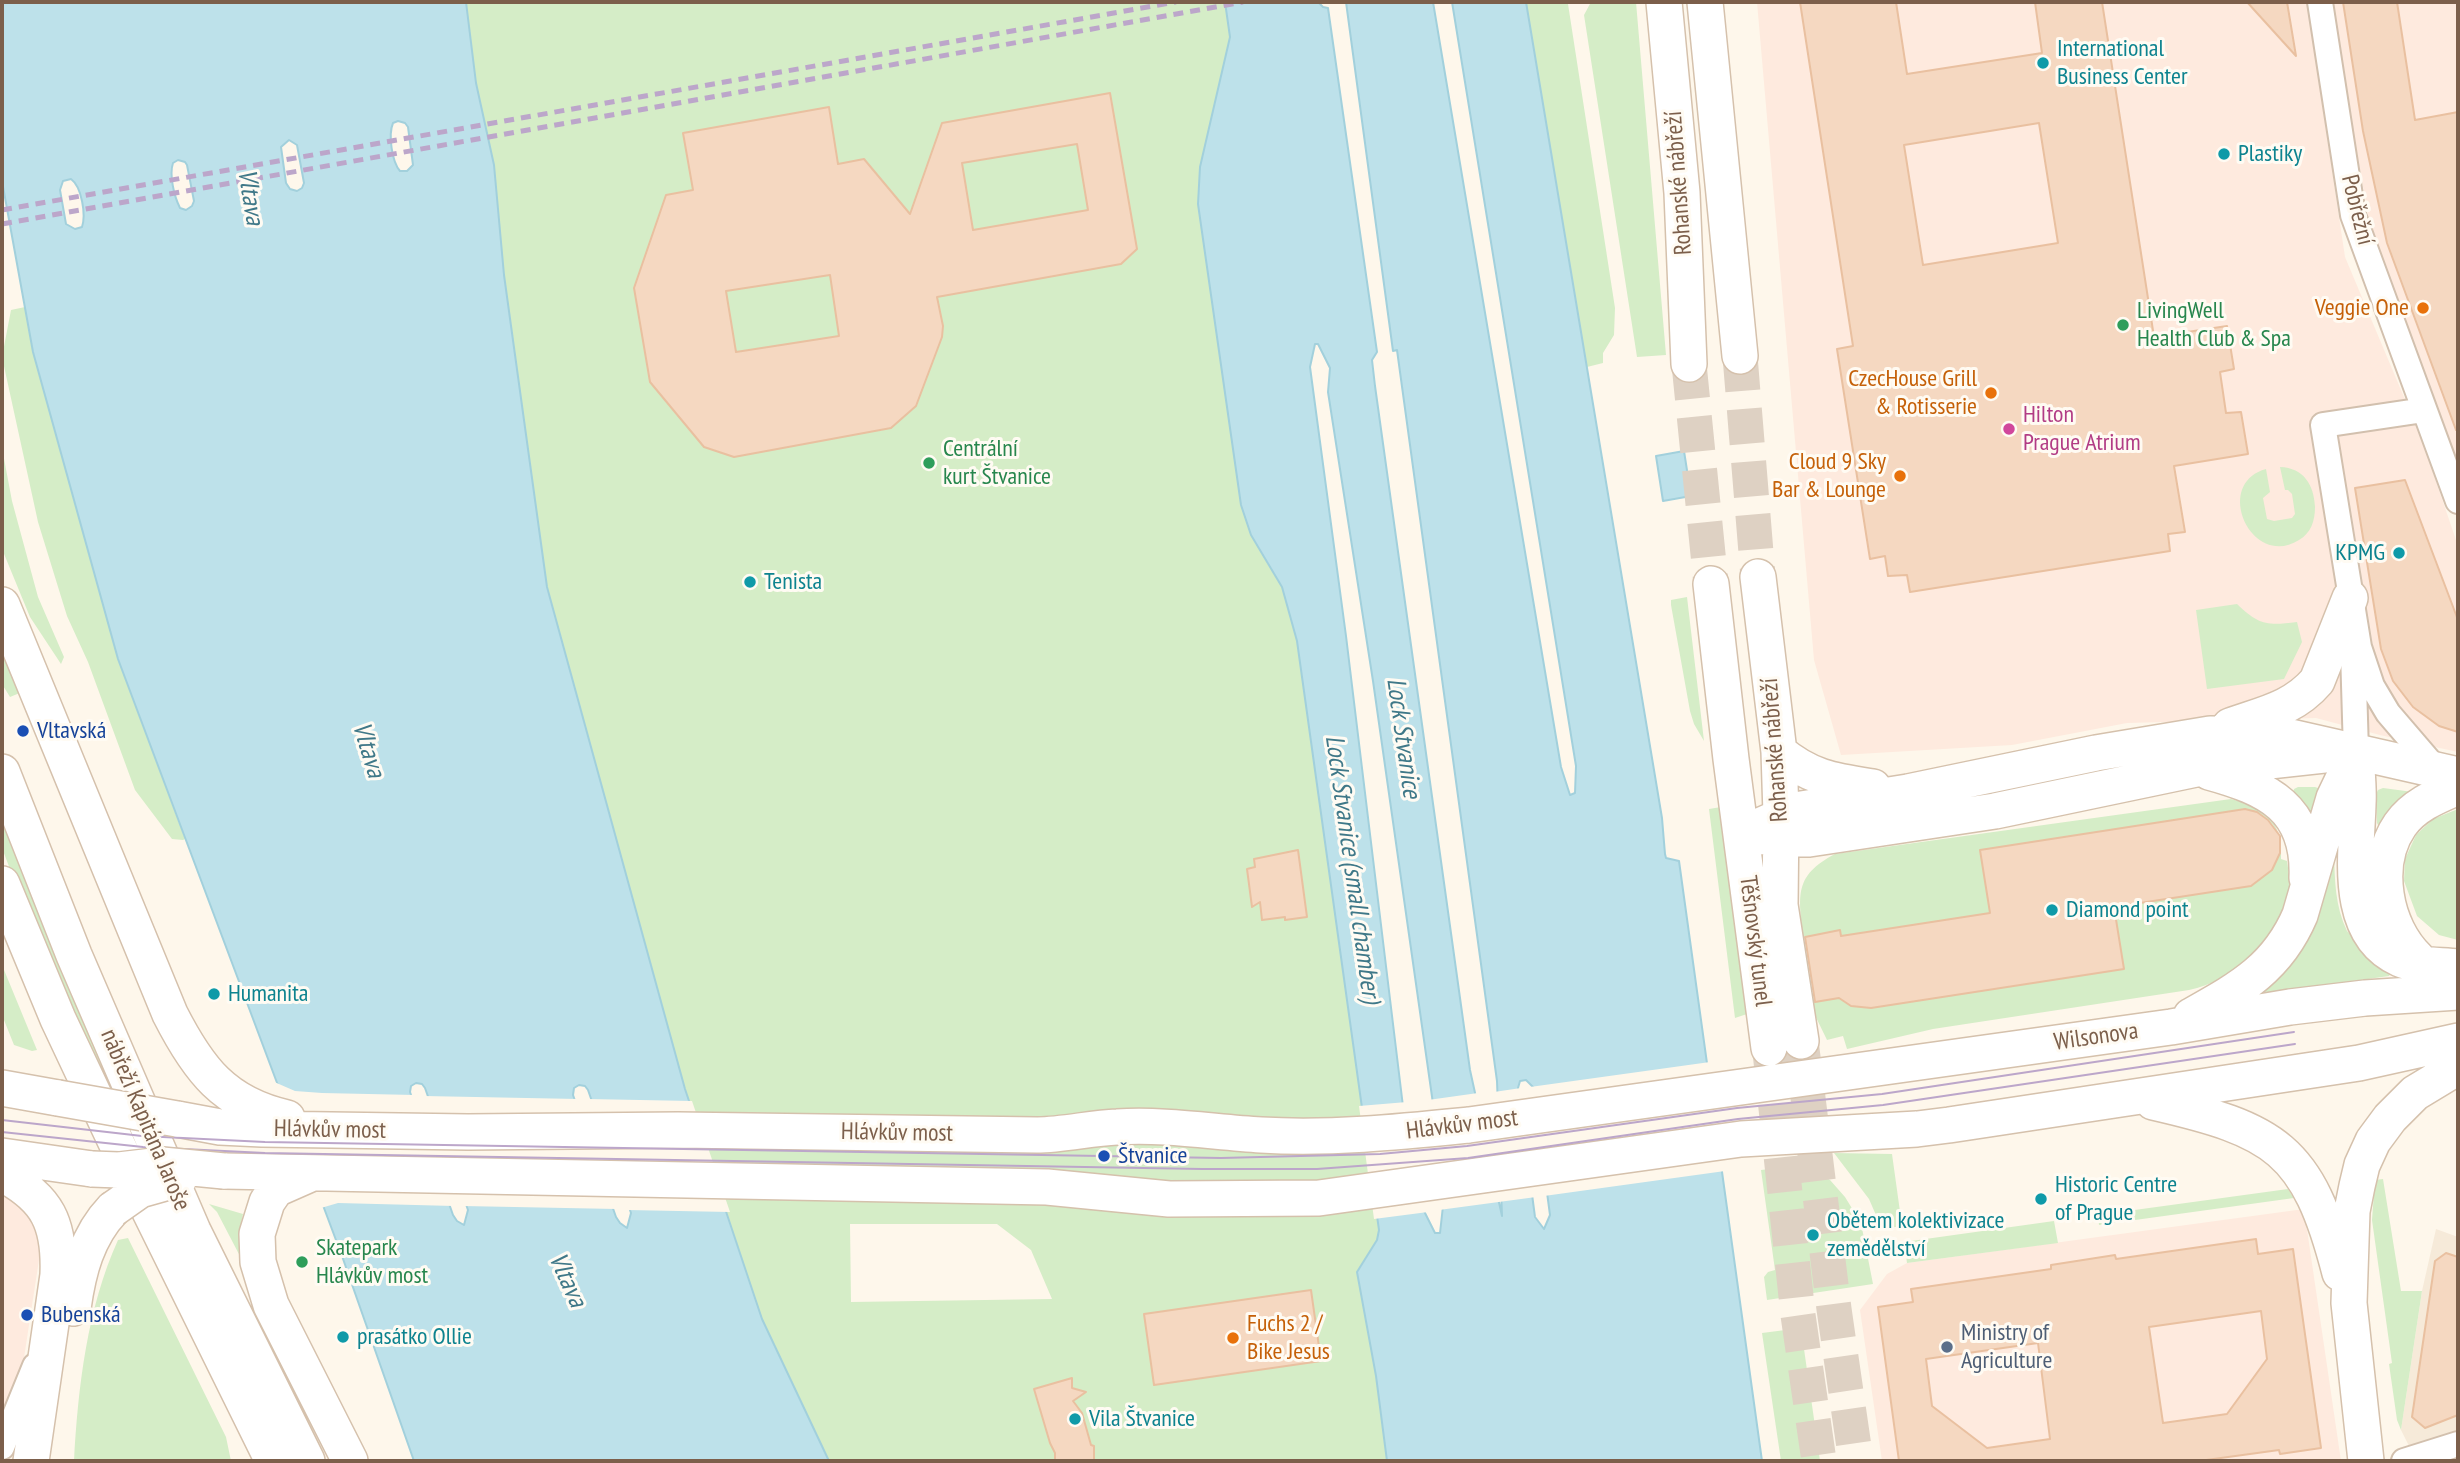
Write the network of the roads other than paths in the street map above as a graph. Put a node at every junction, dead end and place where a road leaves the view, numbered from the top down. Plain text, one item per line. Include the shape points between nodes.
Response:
1 (1664, 2) edge
2 (1705, 2) edge
3 (2320, 2) edge
4 (1740, 356) tunnel mouth
5 (1689, 364) tunnel mouth
6 (2424, 410) junction
7 (2458, 501) edge
8 (1758, 577) tunnel mouth
9 (1712, 584) tunnel mouth
10 (2350, 598) junction
11 (2, 606) edge
12 (2210, 734) junction
13 (1779, 752) junction
14 (2356, 752) junction
15 (2196, 769) junction
16 (2, 772) edge
17 (2451, 777) edge
18 (1908, 792) junction
19 (1781, 827) junction
20 (1742, 834) junction
21 (2306, 892) junction
22 (5, 898) edge
23 (2423, 963) junction
24 (2458, 967) edge
25 (2458, 992) edge
26 (2171, 1027) junction
27 (2458, 1041) edge
28 (2444, 1075) edge
29 (2, 1088) edge
30 (1734, 1088) joint
31 (2134, 1098) junction
32 (348, 1129) junction
33 (2, 1156) edge
34 (224, 1171) junction
35 (2, 1174) edge
36 (310, 1174) junction
37 (2338, 1213) junction
38 (50, 1329) junction
39 (242, 1399) junction
40 (2458, 1444) edge
41 (2, 1447) edge
42 (31, 1461) edge
43 (57, 1461) edge
44 (248, 1461) edge
45 (273, 1461) edge
46 (307, 1461) edge
47 (350, 1461) edge
48 (2367, 1461) edge
49 (2404, 1461) edge

1 - 5 main road, Rohanské nábřeží via 1682,193
2 - 4 main road, Rohanské nábřeží
3 - 6 street, Pobřežní via 2353,215
6 - 7 street, Pobřežní
6 - 10 street via 2323,425
8 - 13 main road, Rohanské nábřeží
9 - 20 main road, Rohanské nábřeží
10 - 12 main road via 2317,681 2308,692 2290,705
10 - 14 street
10 - 17 street via 2358,647 2372,686 2388,713
11 - 32 main road via 184,1042 220,1088 249,1107
12 - 14 main road via 2282,735
12 - 18 main road
13 - 18 main road via 1822,778
13 - 19 main road, Rohanské nábřeží
14 - 15 main road
14 - 17 main road
14 - 21 main road via 2334,798
14 - 23 main road via 2354,870 2359,906 2385,948 2400,959
15 - 19 main road via 1995,811 1810,839
15 - 21 main road via 2256,787 2272,795 2289,813 2305,852
16 - 46 main road, nábřeží Kapitána Jaroše via 74,955 193,1231
17 - 23 main road via 2401,823 2386,863 2386,897 2395,925
18 - 19 main road via 1795,810
19 - 20 main road
19 - 20 main road, Těšnovský tunel via 1785,1045
21 - 26 main road via 2293,932 2270,964
22 - 39 main road, nábřeží Kapitána Jaroše via 76,1057
23 - 24 main road
25 - 26 main road, Wilsonova via 2365,998
26 - 30 main road, Wilsonova
27 - 31 main road via 2360,1063
28 - 37 main road via 2402,1105 2373,1141
29 - 32 main road, Hlávkův most, bridge via 220,1127
30 - 32 main road, Hlávkův most via 1469,1125 1314,1137 1115,1126 1063,1135
31 - 36 main road, Hlávkův most via 1917,1129 1741,1139 1320,1198 1169,1199 1076,1189
31 - 37 main road via 2211,1115 2258,1135 2287,1156
33 - 34 main road, Hlávkův most, bridge via 92,1169 162,1165
34 - 36 main road, Hlávkův most
34 - 43 main road, bridge via 149,1186 124,1199 96,1231 79,1275
35 - 38 main road via 38,1200 56,1232 58,1275
36 - 47 main road via 276,1189 263,1209 257,1234 258,1262 271,1305
37 - 48 main road
38 - 41 street
38 - 42 main road
39 - 44 main road
39 - 45 main road, nábřeží Kapitána Jaroše
40 - 49 street

